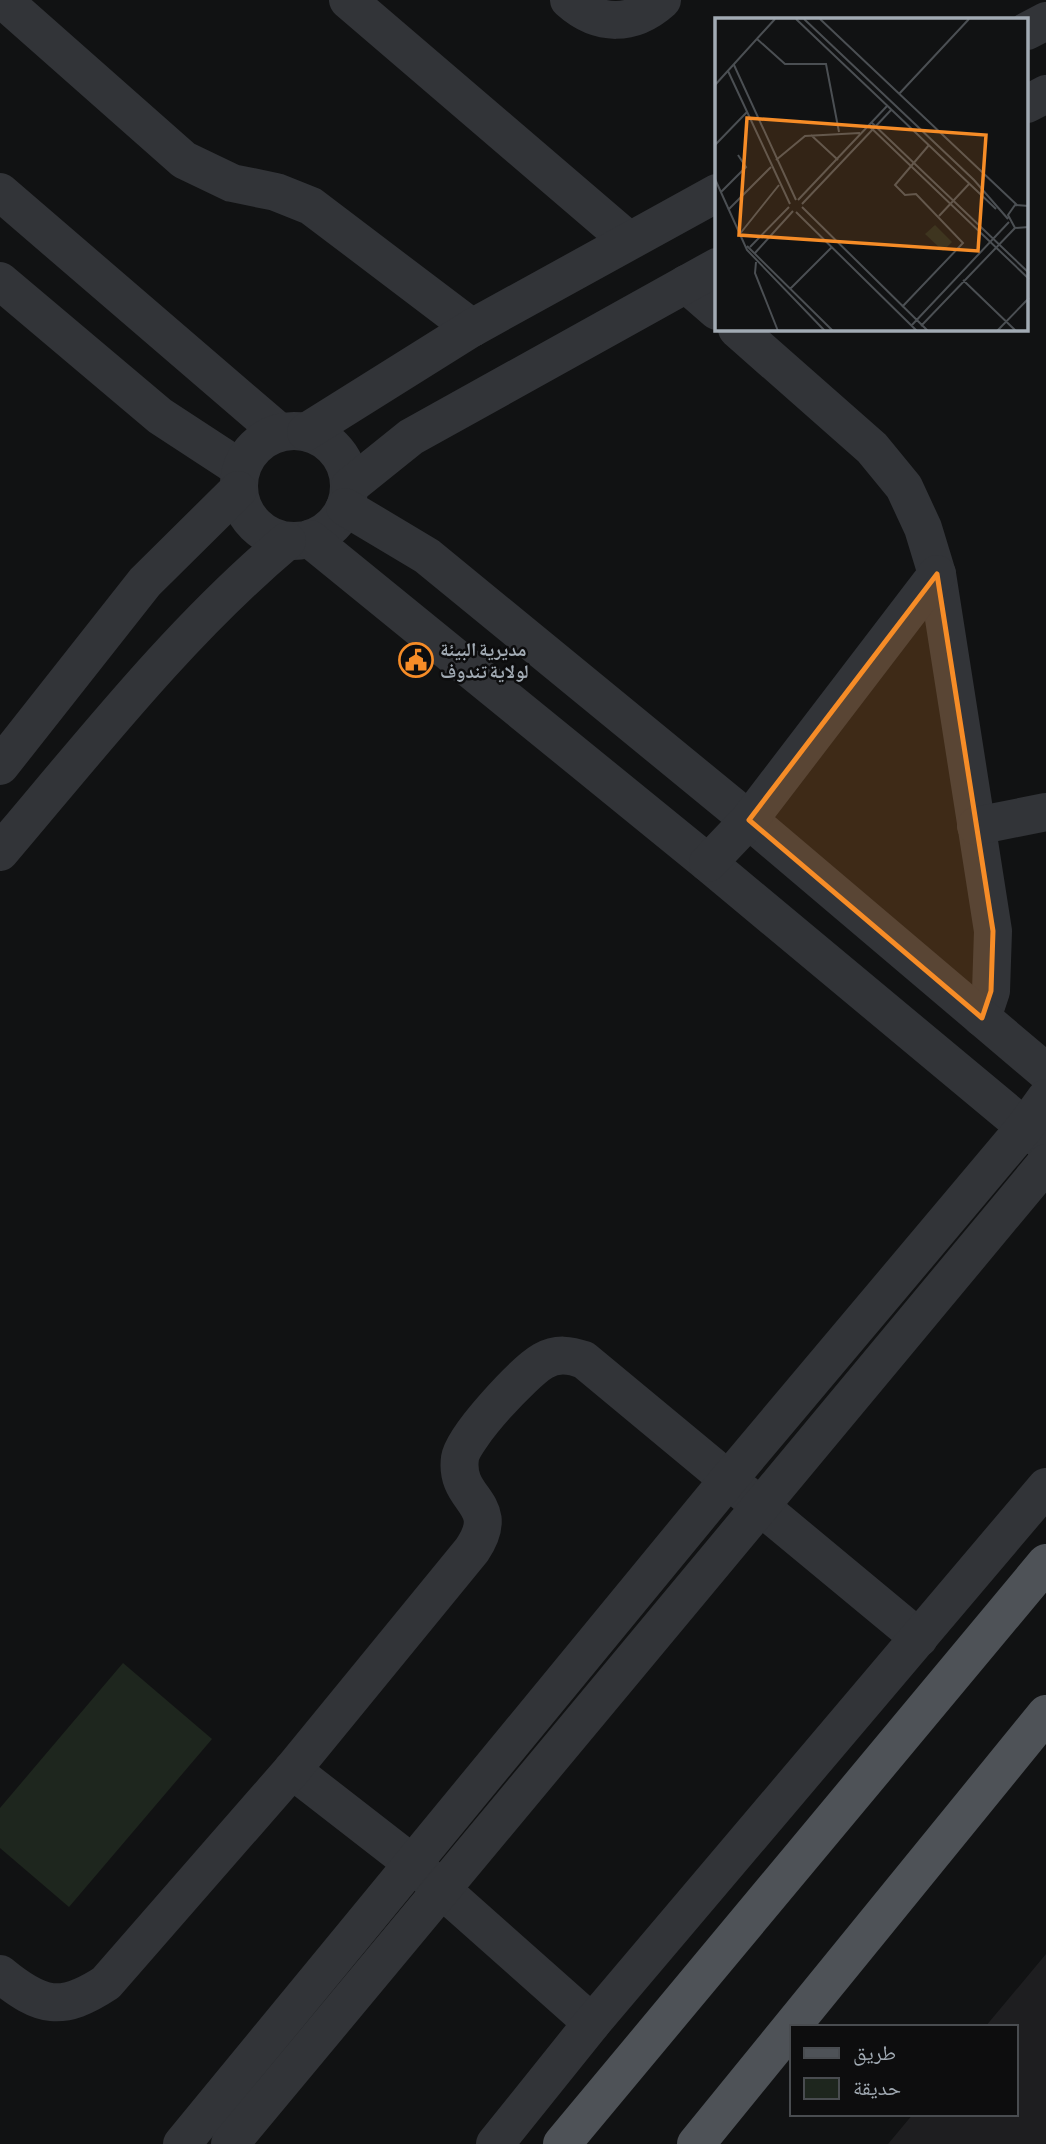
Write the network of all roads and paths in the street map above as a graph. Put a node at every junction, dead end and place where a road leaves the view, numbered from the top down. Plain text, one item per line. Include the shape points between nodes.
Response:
1 (3, 0) edge
2 (348, 0) edge
3 (569, 0) edge
4 (662, 0) edge
5 (1046, 21) edge
6 (1028, 30) edge
7 (1046, 94) edge
8 (1028, 103) edge
9 (0, 192) edge
10 (715, 194) edge
11 (628, 240) junction
12 (701, 275) edge
13 (0, 281) edge
14 (715, 306) edge
15 (472, 328) junction
16 (739, 331) edge
17 (293, 432) junction
18 (240, 480) junction
19 (347, 497) junction
20 (299, 540) junction
21 (937, 574) junction
22 (0, 766) edge
23 (1046, 812) edge
24 (749, 820) junction
25 (976, 826) junction
26 (0, 852) edge
27 (708, 863) junction
28 (982, 1018) junction
29 (1046, 1072) edge
30 (1039, 1123) edge
31 (1046, 1163) edge
32 (728, 1480) junction
33 (1046, 1487) edge
34 (761, 1508) junction
35 (1046, 1563) edge
36 (919, 1638) junction
37 (1046, 1714) edge
38 (292, 1770) junction
39 (426, 1876) junction
40 (0, 1974) edge
41 (592, 2023) junction
42 (793, 2025) edge
43 (790, 2029) edge
44 (182, 2144) edge
45 (230, 2144) edge
46 (495, 2144) edge
47 (562, 2144) edge
48 (696, 2144) edge

1 - 15 street via 184,160 232,183 276,192 311,206
2 - 11 street
3 - 4 street via 606,20 628,21 645,15
5 - 6 street
7 - 8 street
9 - 17 street
10 - 11 street
11 - 15 street
12 - 14 street
12 - 19 street via 411,437
13 - 18 street
15 - 17 street
16 - 21 street via 872,448 904,487
17 - 18 street via 255,446
17 - 19 street via 323,439 337,451 346,468
18 - 20 street via 249,519 273,538
18 - 22 street via 145,582
19 - 20 street via 331,527
19 - 24 street via 427,556
20 - 26 street via 239,582 162,663
20 - 27 street
21 - 24 street
21 - 25 street
23 - 25 street
24 - 27 street
24 - 28 street
25 - 28 street via 993,931 991,991
27 - 30 street
28 - 29 street
30 - 32 street
31 - 34 street
32 - 34 street
32 - 38 street via 584,1360 557,1356 542,1361 509,1392 460,1455 459,1471 485,1519 482,1535
32 - 39 street
33 - 36 street
34 - 36 street
34 - 39 street
35 - 47 main road
36 - 41 street
37 - 42 main road
38 - 39 street
38 - 40 street via 106,1983 81,2000 62,2004 34,1997
39 - 41 street
39 - 44 street
39 - 45 street
41 - 46 street
43 - 48 main road

